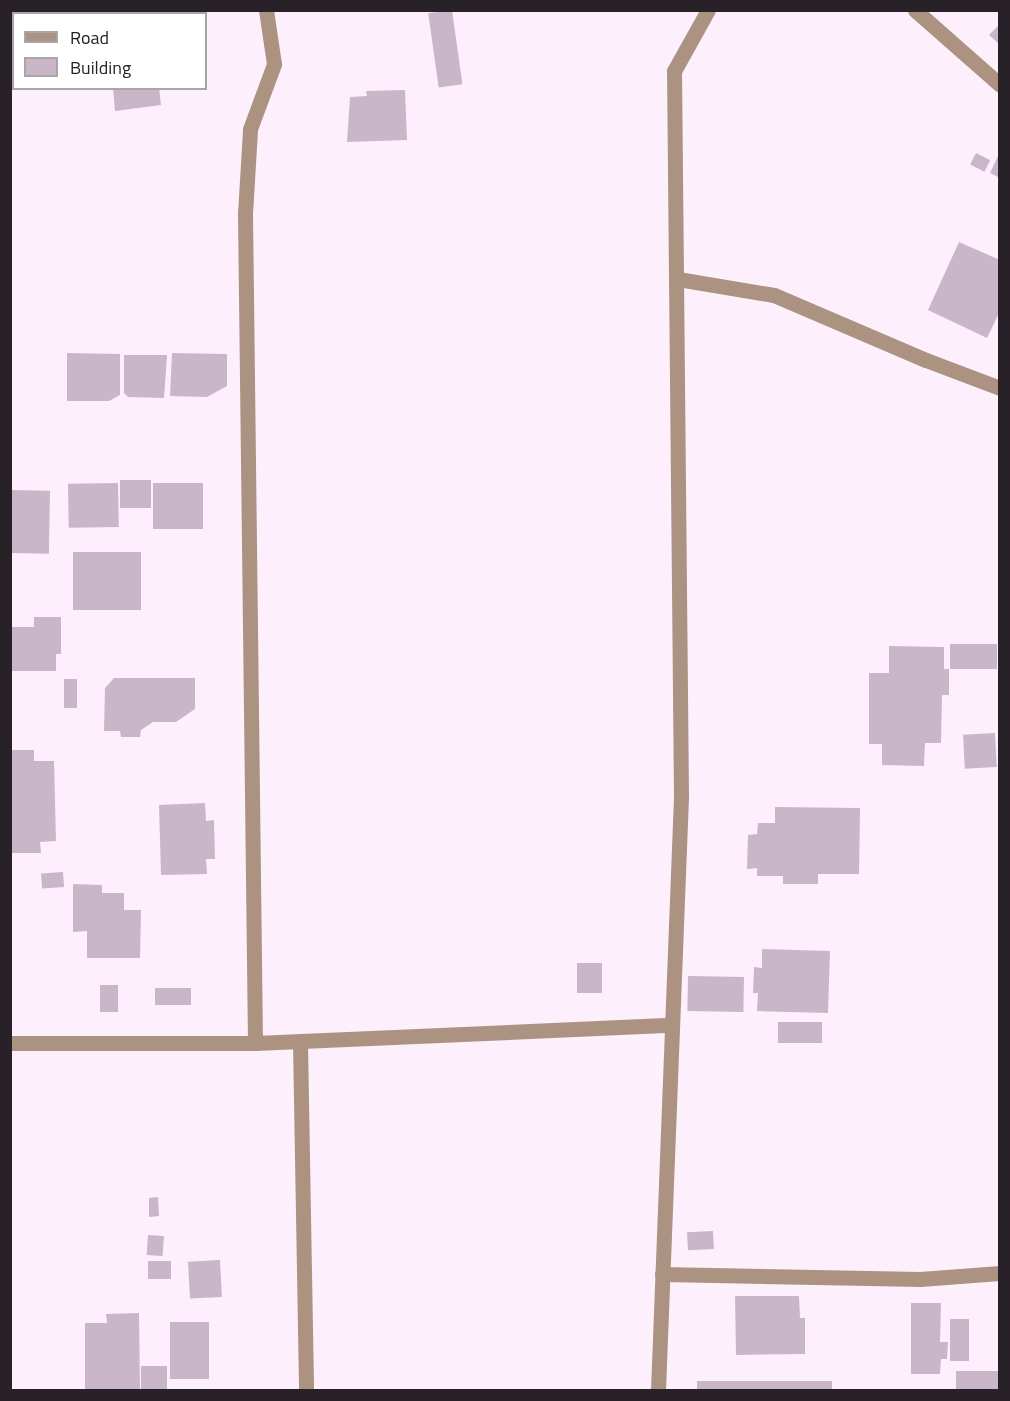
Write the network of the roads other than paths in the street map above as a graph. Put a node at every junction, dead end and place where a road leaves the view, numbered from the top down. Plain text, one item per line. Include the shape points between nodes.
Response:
1 (266, 10) edge
2 (708, 10) edge
3 (915, 10) edge
4 (999, 85) edge
5 (678, 279) junction
6 (999, 388) edge
7 (671, 1025) junction
8 (300, 1042) junction
9 (10, 1043) edge
10 (255, 1043) junction
11 (999, 1273) edge
12 (662, 1274) junction
13 (306, 1390) edge
14 (658, 1390) edge

1 - 10 street via 274,64 250,129 245,214
2 - 5 street via 675,71
3 - 4 street
5 - 6 street via 774,295
5 - 7 street via 681,796
7 - 8 street
7 - 12 street
8 - 10 street
8 - 13 street
9 - 10 street
11 - 12 street via 920,1279
12 - 14 street

